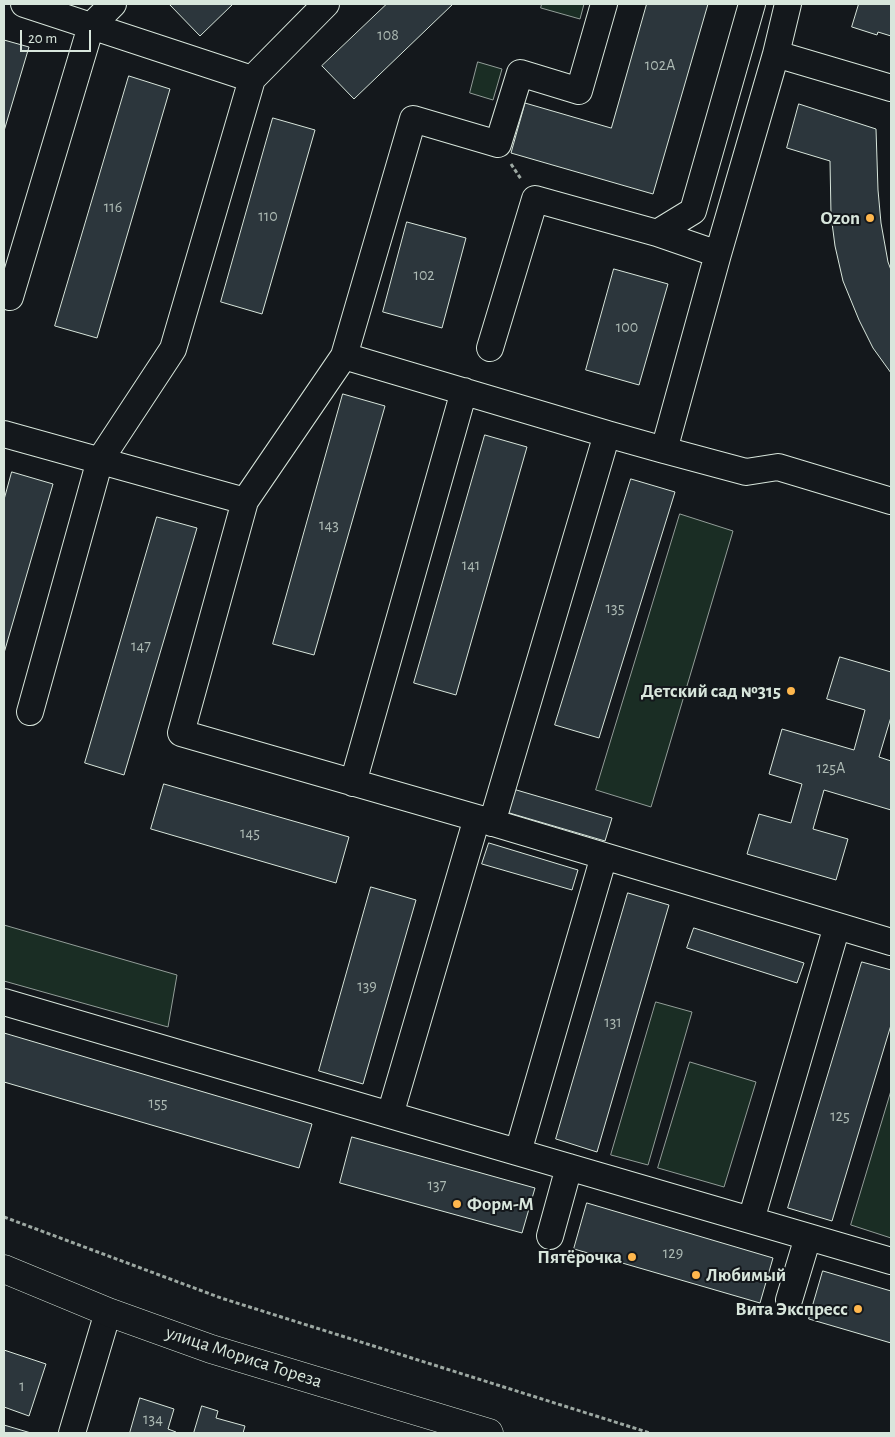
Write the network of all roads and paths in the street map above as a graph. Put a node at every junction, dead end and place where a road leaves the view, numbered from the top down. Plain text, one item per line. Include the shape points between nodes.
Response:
1 (24, 4) edge
2 (113, 4) edge
3 (326, 4) edge
4 (604, 4) edge
5 (752, 4) edge
6 (788, 4) edge
7 (90, 26) junction
8 (776, 54) junction
9 (252, 79) junction
10 (891, 88) edge
11 (498, 144) junction
12 (535, 199) junction
13 (657, 233) junction
14 (718, 254) junction
15 (10, 297) dead end
16 (490, 348) dead end
17 (344, 356) junction
18 (464, 391) junction
19 (4, 434) edge
20 (607, 434) junction
21 (664, 450) junction
22 (100, 460) junction
23 (891, 501) edge
24 (245, 502) junction
25 (30, 712) dead end
26 (353, 783) junction
27 (484, 821) junction
28 (604, 856) junction
29 (837, 926) junction
30 (891, 942) edge
31 (4, 1002) edge
32 (390, 1115) junction
33 (518, 1152) junction
34 (569, 1168) junction
35 (4, 1216) edge
36 (751, 1220) junction
37 (550, 1236) dead end
38 (808, 1237) junction
39 (891, 1261) edge
40 (4, 1269) edge
41 (789, 1300) dead end
42 (108, 1312) junction
43 (72, 1433) edge
44 (489, 1433) edge
45 (650, 1433) edge

1 - 7 street
2 - 7 street
3 - 9 street
4 - 11 street via 579,91 520,73
5 - 13 street via 693,211
6 - 8 street
7 - 9 street
7 - 15 street
8 - 10 street
8 - 14 street
9 - 22 street via 172,349
11 - 12 path
11 - 17 street via 413,119
12 - 13 street
12 - 16 street
13 - 14 street
14 - 21 street
17 - 18 street
17 - 24 street
18 - 20 street
18 - 26 street
19 - 22 street
20 - 21 street
20 - 27 street
21 - 23 street via 746,472 778,467
22 - 24 street
22 - 25 street
24 - 26 street via 181,733
26 - 27 street
27 - 28 street
27 - 32 street
28 - 29 street
28 - 33 street
29 - 30 street
29 - 36 street
31 - 32 street
32 - 33 street
33 - 34 street
34 - 36 street
34 - 37 street
35 - 45 path via 221,1298
36 - 38 street
38 - 39 street
38 - 41 street
40 - 42 main road, улица Мориса Тореза
42 - 43 street
42 - 44 main road, улица Мориса Тореза via 211,1349

